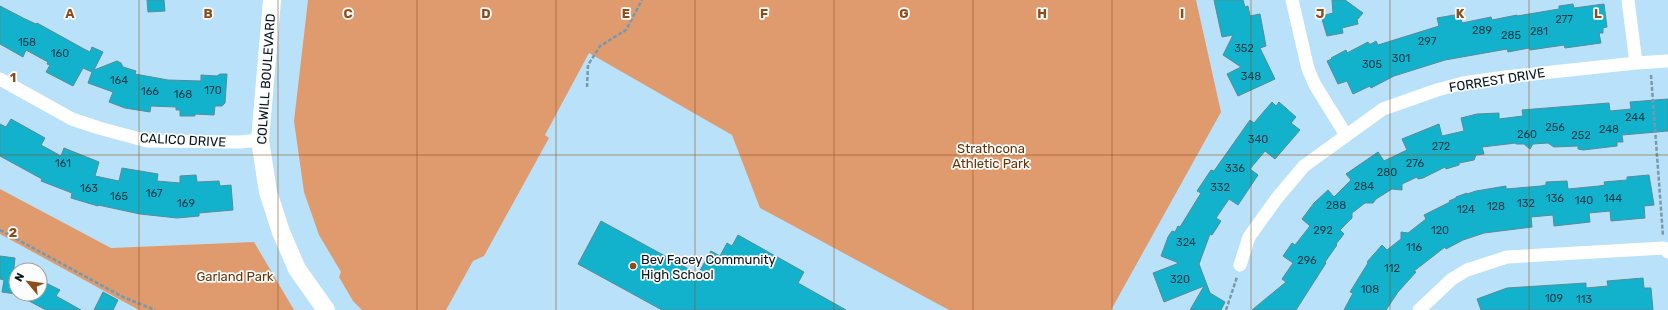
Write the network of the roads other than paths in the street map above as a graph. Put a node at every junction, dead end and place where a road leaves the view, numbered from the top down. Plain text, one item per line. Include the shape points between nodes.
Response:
1 (272, 0) edge
2 (1292, 0) edge
3 (1628, 0) edge
4 (1668, 61) edge
5 (1636, 63) junction
6 (0, 79) edge
7 (1346, 135) junction
8 (260, 140) junction
9 (1666, 250) edge
10 (1240, 265) road end
11 (326, 310) edge
12 (1420, 310) edge

1 - 8 street, COLWILL BOULEVARD
2 - 7 street via 1308,69
3 - 5 street
4 - 5 street, FORREST DRIVE
5 - 7 street, FORREST DRIVE via 1464,83 1383,109
6 - 8 street, CALICO DRIVE via 72,119 147,141
7 - 10 street, FORREST DRIVE via 1304,166 1277,198 1249,237
8 - 11 street, COLWILL BOULEVARD via 268,192 281,232 297,269
9 - 12 street via 1507,257 1467,270 1452,279

